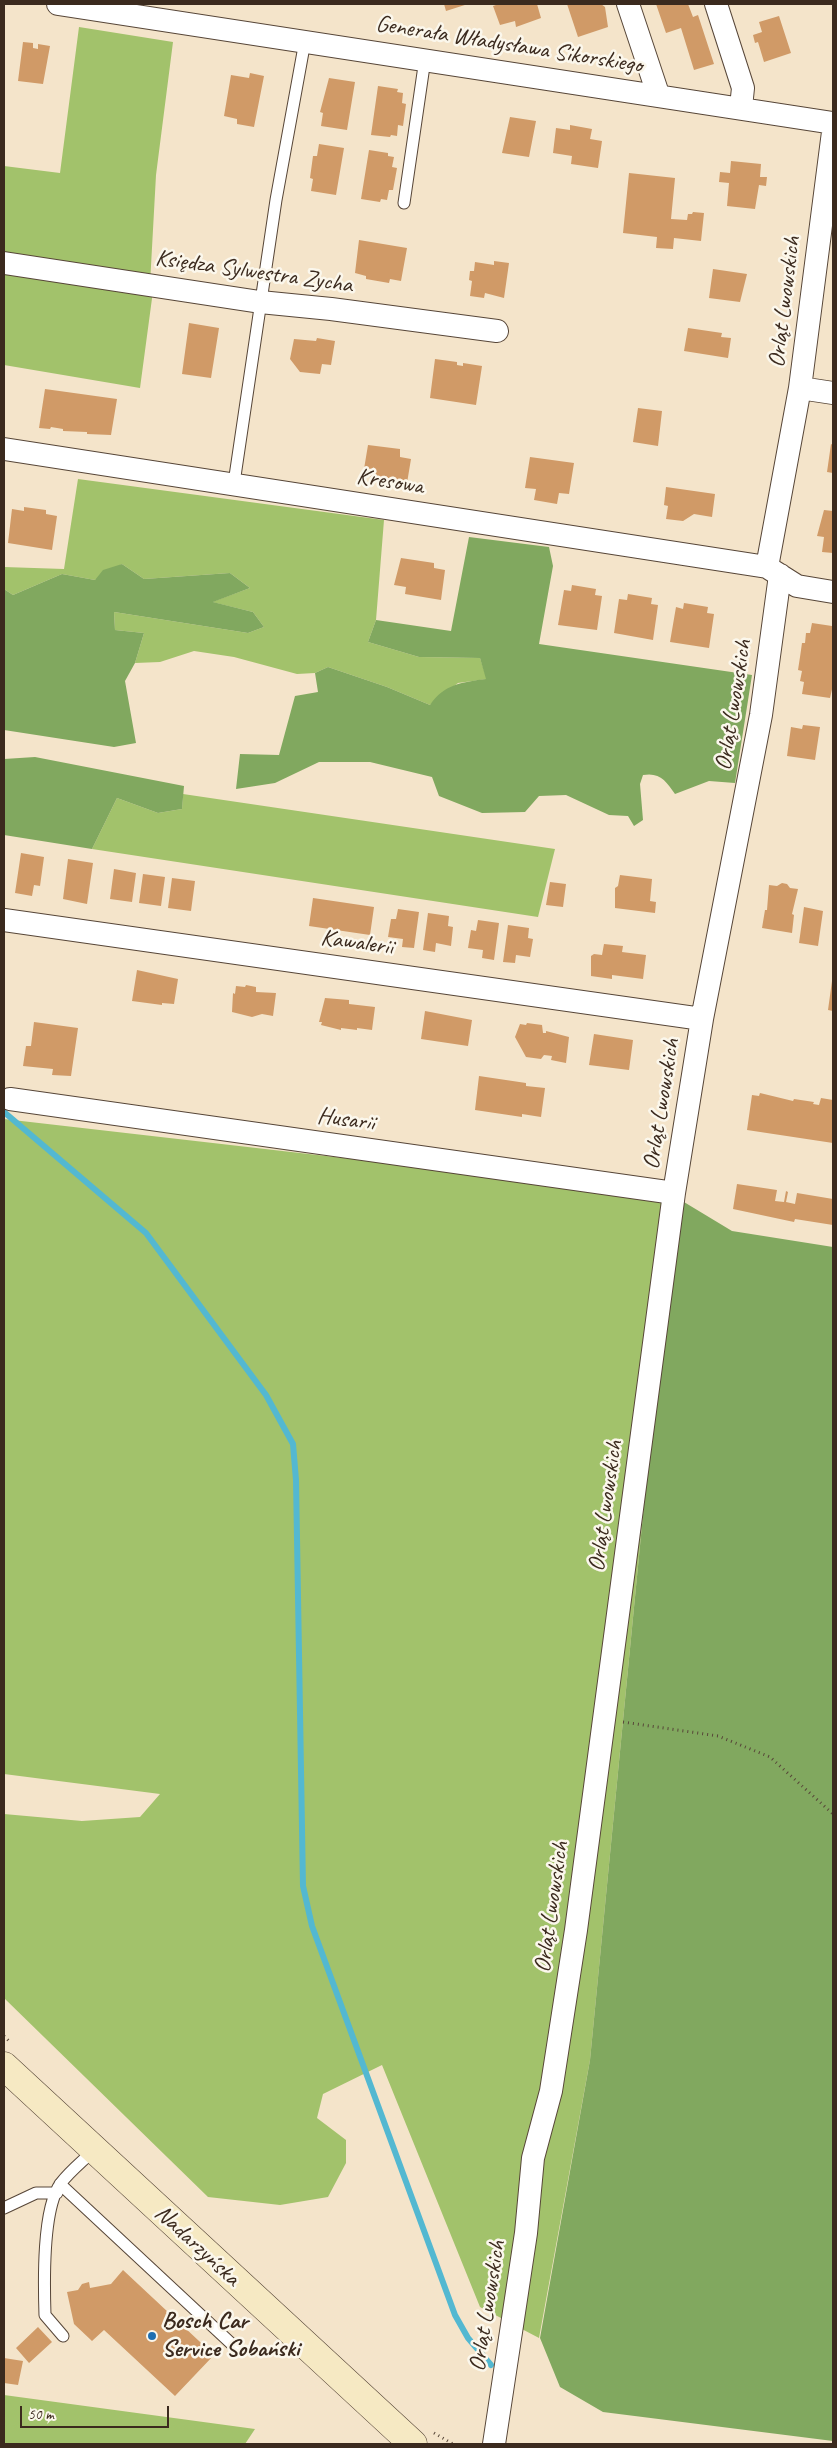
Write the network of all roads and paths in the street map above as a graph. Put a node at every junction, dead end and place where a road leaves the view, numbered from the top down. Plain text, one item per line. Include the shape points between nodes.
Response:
1 (58, 4) edge
2 (628, 4) edge
3 (716, 4) edge
4 (189, 14) edge
5 (305, 41) junction
6 (425, 59) junction
7 (658, 94) junction
8 (741, 107) junction
9 (833, 123) edge
10 (833, 132) edge
11 (404, 203) dead end
12 (4, 263) edge
13 (260, 302) junction
14 (497, 331) dead end
15 (800, 388) junction
16 (833, 393) edge
17 (4, 449) edge
18 (234, 483) junction
19 (774, 571) junction
20 (833, 592) edge
21 (4, 920) edge
22 (702, 1019) junction
23 (7, 1096) edge
24 (674, 1193) junction
25 (604, 1721) junction
26 (833, 1814) edge
27 (4, 2066) edge
28 (94, 2150) junction
29 (59, 2188) junction
30 (4, 2208) edge
31 (64, 2336) dead end
32 (236, 2348) dead end
33 (413, 2444) edge
34 (494, 2444) edge

1 - 4 street, Generała Władysława Sikorskiego
2 - 7 street
3 - 8 street via 743,88
4 - 5 street, Generała Władysława Sikorskiego
5 - 6 street, Generała Władysława Sikorskiego
5 - 13 lane
6 - 7 street, Generała Władysława Sikorskiego
6 - 11 lane
7 - 8 street, Generała Władysława Sikorskiego
8 - 9 street, Generała Władysława Sikorskiego
10 - 15 street, Orląt Lwowskich
12 - 13 street, Księdza Sylwestra Zycha
13 - 14 street, Księdza Sylwestra Zycha
13 - 18 lane
15 - 16 street
15 - 19 street, Orląt Lwowskich
17 - 18 street, Kresowa
18 - 19 street, Kresowa
19 - 20 street, Kresowa via 797,586
19 - 22 street, Orląt Lwowskich via 761,715
21 - 22 street, Kawalerii
22 - 24 street, Orląt Lwowskich
23 - 24 street, Husarii
24 - 25 street, Orląt Lwowskich
25 - 26 path via 718,1736 770,1757
25 - 34 street, Orląt Lwowskich via 551,2091 533,2158 526,2233
27 - 28 main road, Nadarzyńska
28 - 29 lane
28 - 33 main road, Nadarzyńska
29 - 30 lane via 36,2193
29 - 31 lane via 46,2243 45,2315
29 - 32 lane

